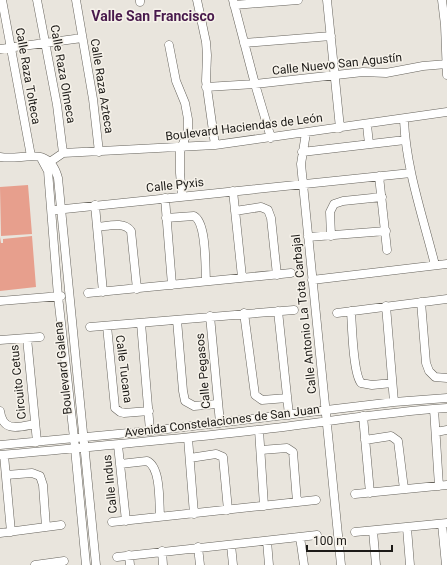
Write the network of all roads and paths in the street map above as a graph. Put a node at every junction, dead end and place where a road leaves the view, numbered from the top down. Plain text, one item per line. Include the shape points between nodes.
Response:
1 (2, 0) edge
2 (37, 0) edge
3 (76, 0) edge
4 (197, 0) edge
5 (298, 0) edge
6 (327, 0) edge
7 (442, 0) edge
8 (234, 2) edge
9 (446, 25) edge
10 (331, 36) junction
11 (82, 38) junction
12 (46, 42) junction
13 (244, 43) junction
14 (168, 45) dead end
15 (11, 47) junction
16 (0, 48) edge
17 (447, 64) edge
18 (334, 75) junction
19 (447, 75) edge
20 (254, 84) junction
21 (206, 86) junction
22 (447, 112) edge
23 (404, 120) junction
24 (367, 125) junction
25 (340, 128) junction
26 (306, 133) junction
27 (271, 138) junction
28 (405, 140) junction
29 (369, 144) junction
30 (215, 145) junction
31 (182, 148) junction
32 (99, 152) junction
33 (302, 152) junction
34 (63, 153) junction
35 (30, 156) junction
36 (0, 157) edge
37 (48, 165) junction
38 (411, 173) junction
39 (379, 176) junction
40 (303, 184) junction
41 (233, 191) junction
42 (182, 196) junction
43 (382, 197) junction
44 (165, 198) junction
45 (95, 205) junction
46 (60, 209) junction
47 (50, 211) junction
48 (235, 211) junction
49 (166, 218) junction
50 (97, 227) junction
51 (386, 231) junction
52 (332, 236) junction
53 (308, 237) junction
54 (387, 250) dead end
55 (447, 264) edge
56 (435, 265) junction
57 (291, 273) dead end
58 (277, 274) junction
59 (242, 277) junction
60 (312, 280) junction
61 (206, 281) junction
62 (172, 285) junction
63 (137, 289) junction
64 (103, 292) junction
65 (88, 293) dead end
66 (58, 296) junction
67 (68, 296) junction
68 (447, 299) edge
69 (0, 302) edge
70 (421, 302) junction
71 (386, 306) junction
72 (294, 310) dead end
73 (278, 311) junction
74 (351, 311) junction
75 (244, 313) junction
76 (337, 313) dead end
77 (210, 316) junction
78 (177, 320) junction
79 (141, 323) junction
80 (107, 326) junction
81 (90, 327) dead end
82 (40, 336) dead end
83 (27, 338) junction
84 (0, 340) edge
85 (447, 378) edge
86 (392, 383) junction
87 (287, 398) junction
88 (447, 398) edge
89 (394, 402) junction
90 (217, 404) junction
91 (447, 408) edge
92 (434, 409) junction
93 (0, 411) edge
94 (149, 411) junction
95 (326, 411) junction
96 (289, 415) junction
97 (363, 416) junction
98 (327, 421) junction
99 (35, 424) junction
100 (220, 424) junction
101 (259, 430) junction
102 (447, 430) edge
103 (150, 431) junction
104 (436, 432) junction
105 (78, 438) junction
106 (188, 438) junction
107 (365, 440) junction
108 (37, 442) junction
109 (0, 445) edge
110 (118, 445) junction
111 (79, 448) junction
112 (261, 450) junction
113 (2, 455) edge
114 (190, 458) junction
115 (120, 464) junction
116 (6, 475) junction
117 (443, 485) edge
118 (404, 489) junction
119 (370, 493) junction
120 (355, 494) dead end
121 (316, 500) dead end
122 (297, 502) junction
123 (264, 506) junction
124 (228, 510) junction
125 (194, 514) junction
126 (160, 516) junction
127 (126, 521) junction
128 (112, 522) dead end
129 (444, 523) edge
130 (61, 525) dead end
131 (46, 527) junction
132 (408, 528) junction
133 (373, 531) junction
134 (12, 532) junction
135 (355, 532) dead end
136 (0, 533) edge
137 (317, 535) dead end
138 (300, 538) junction
139 (267, 541) junction
140 (231, 545) junction
141 (198, 547) junction
142 (162, 551) junction
143 (129, 555) junction
144 (117, 557) dead end
145 (64, 561) dead end
146 (51, 564) edge
147 (35, 565) edge
148 (86, 565) edge
149 (96, 565) edge
150 (130, 565) edge
151 (163, 565) edge
152 (200, 565) edge
153 (233, 565) edge
154 (269, 565) edge
155 (304, 565) edge
156 (341, 565) edge
157 (376, 565) edge
158 (410, 565) edge
159 (446, 565) edge

1 - 15 street, Calle Raza Tolteca
2 - 12 street, Calle Raza Olmeca
3 - 11 street, Calle Raza Azteca
4 - 21 street via 207,56
5 - 8 street
6 - 10 street
7 - 9 street
8 - 13 street
9 - 17 street
10 - 13 street
10 - 18 street
11 - 12 street
11 - 32 street, Calle Raza Azteca
12 - 15 street
12 - 34 street, Calle Raza Olmeca
13 - 20 street
14 - 31 street via 187,114 188,130
15 - 16 street
15 - 35 street, Calle Raza Tolteca
17 - 18 street, Calle Nuevo San Agustín via 386,73
17 - 19 street
18 - 20 street, Calle Nuevo San Agustín
18 - 25 street
20 - 21 street, Calle Nuevo San Agustín
20 - 27 street
21 - 30 street
22 - 23 street, Boulevard Haciendas de León
23 - 24 street, Boulevard Haciendas de León
23 - 28 street
24 - 25 street, Boulevard Haciendas de León
24 - 29 street
25 - 26 street, Boulevard Haciendas de León
26 - 27 street, Boulevard Haciendas de León
26 - 33 street, Calle Antonio La Tota Carbajal
27 - 30 street, Boulevard Haciendas de León
28 - 29 street
28 - 38 street
29 - 33 street
30 - 31 street, Boulevard Haciendas de León
31 - 32 street, Boulevard Haciendas de León
31 - 42 street
32 - 34 street, Boulevard Haciendas de León
33 - 40 street, Calle Antonio La Tota Carbajal
34 - 37 street
35 - 36 street
35 - 37 street
37 - 46 street, Boulevard Galena via 59,188
37 - 47 street, Boulevard Galena
38 - 39 street, Calle Pyxis
38 - 56 street
39 - 40 street, Calle Pyxis
39 - 43 street
40 - 41 street, Calle Pyxis
40 - 53 street, Calle Antonio La Tota Carbajal
41 - 42 street, Calle Pyxis
41 - 48 street
42 - 44 street, Calle Pyxis
43 - 51 street
43 - 52 street via 334,204 330,212
44 - 45 street, Calle Pyxis
44 - 49 street
45 - 46 street, Calle Pyxis
45 - 50 street
46 - 47 street, Calle Pyxis
46 - 67 street, Boulevard Galena
47 - 66 street, Boulevard Galena
48 - 58 street via 261,207 268,210
48 - 59 street
49 - 61 street via 194,216 200,220
49 - 62 street
50 - 63 street via 120,225 130,229
50 - 64 street
51 - 52 street
51 - 54 street
52 - 53 street
53 - 60 street, Calle Antonio La Tota Carbajal
55 - 56 street
56 - 60 street
57 - 58 street
58 - 59 street
59 - 61 street
60 - 95 street, Calle Antonio La Tota Carbajal
61 - 62 street
62 - 63 street
63 - 64 street
64 - 65 street
66 - 67 street
66 - 69 street
66 - 105 street, Boulevard Galena
67 - 105 street, Boulevard Galena
68 - 70 street
70 - 71 street
70 - 85 street via 429,371 435,377
71 - 74 street
71 - 86 street
72 - 73 street
73 - 75 street
73 - 87 street
74 - 76 street
74 - 86 street via 359,381 372,385
75 - 77 street
75 - 87 street via 255,395 262,400
77 - 78 street
77 - 90 street, Calle Pegasos
78 - 79 street
78 - 90 street via 182,391 185,401 194,406
79 - 80 street, Calle Tucana
79 - 94 street, Calle Tucana
80 - 81 street
80 - 94 street, Calle Tucana via 116,408 124,413
82 - 83 street
83 - 84 street, Circuito Cetus
83 - 99 street, Circuito Cetus
86 - 89 street
87 - 96 street
88 - 89 street, Avenida Constelaciones de San Juan
89 - 95 street, Avenida Constelaciones de San Juan
90 - 100 street, Calle Pegasos
91 - 92 street, Avenida Constelaciones de San Juan
92 - 97 street, Avenida Constelaciones de San Juan
92 - 104 street
93 - 99 street, Circuito Cetus via 6,425 12,427
94 - 103 street, Calle Tucana
95 - 96 street, Avenida Constelaciones de San Juan
95 - 98 street, Calle Antonio La Tota Carbajal
96 - 100 street, Avenida Constelaciones de San Juan
97 - 98 street, Avenida Constelaciones de San Juan
97 - 107 street
98 - 101 street, Avenida Constelaciones de San Juan
98 - 156 street, Calle Antonio La Tota Carbajal
99 - 108 street, Circuito Cetus
100 - 103 street, Avenida Constelaciones de San Juan
101 - 106 street, Avenida Constelaciones de San Juan
101 - 112 street
102 - 104 street
103 - 105 street, Avenida Constelaciones de San Juan
104 - 117 street
105 - 108 street, Avenida Constelaciones de San Juan
105 - 111 street, Boulevard Galena
106 - 110 street, Avenida Constelaciones de San Juan
106 - 114 street
107 - 118 street via 391,436 398,441
107 - 119 street
108 - 109 street, Avenida Constelaciones de San Juan
110 - 111 street, Avenida Constelaciones de San Juan
110 - 115 street, Calle Indus
111 - 113 street, Avenida Constelaciones de San Juan
111 - 148 street, Boulevard Galena
111 - 149 street, Boulevard Galena
112 - 122 street via 287,448 293,452
112 - 123 street
113 - 116 street
114 - 124 street via 216,454 223,457
114 - 125 street
115 - 126 street via 147,461 154,466
115 - 127 street, Calle Indus
116 - 131 street via 32,473 40,476
116 - 134 street
117 - 118 street
118 - 119 street
119 - 120 street
121 - 122 street
122 - 123 street
123 - 124 street
124 - 125 street
125 - 126 street
126 - 127 street
127 - 128 street
129 - 132 street
129 - 159 street
130 - 131 street
131 - 134 street
132 - 133 street
132 - 158 street
133 - 135 street
133 - 157 street
134 - 136 street
137 - 138 street
138 - 139 street
138 - 155 street
139 - 140 street
139 - 154 street
140 - 141 street
140 - 153 street
141 - 142 street
141 - 152 street
142 - 143 street
142 - 151 street
143 - 144 street
143 - 150 street
145 - 146 street
146 - 147 street

